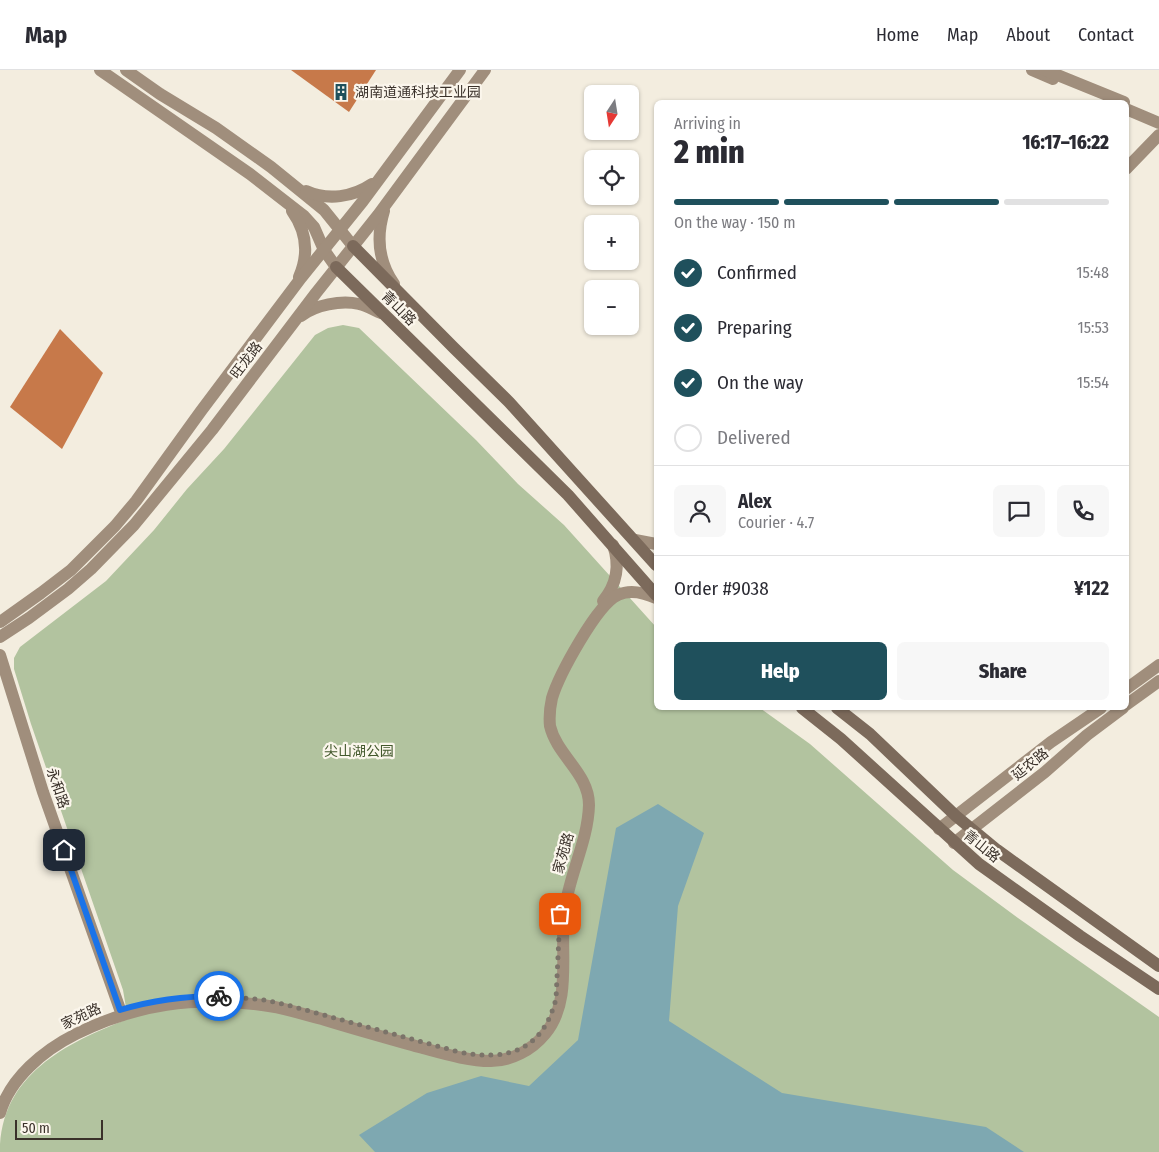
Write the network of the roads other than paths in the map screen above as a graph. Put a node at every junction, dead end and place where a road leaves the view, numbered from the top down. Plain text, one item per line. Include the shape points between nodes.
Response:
1 (100, 70) edge
2 (126, 70) edge
3 (460, 70) edge
4 (485, 70) edge
5 (1032, 70) edge
6 (1045, 70) edge
7 (1105, 100) edge
8 (1118, 100) edge
9 (1129, 105) edge
10 (1129, 111) edge
11 (1159, 116) edge
12 (1159, 122) edge
13 (1159, 126) edge
14 (1159, 135) edge
15 (1129, 157) edge
16 (1129, 166) edge
17 (383, 174) junction
18 (299, 188) junction
19 (277, 194) junction
20 (393, 194) junction
21 (340, 230) junction
22 (353, 246) junction
23 (324, 250) junction
24 (336, 267) junction
25 (296, 285) junction
26 (402, 297) junction
27 (386, 316) junction
28 (294, 322) junction
29 (635, 540) junction
30 (654, 544) edge
31 (613, 545) junction
32 (654, 563) edge
33 (654, 594) edge
34 (654, 596) edge
35 (0, 622) edge
36 (0, 637) edge
37 (0, 655) edge
38 (1159, 665) edge
39 (0, 674) edge
40 (1159, 682) edge
41 (1129, 687) edge
42 (1129, 703) edge
43 (804, 710) edge
44 (840, 710) edge
45 (1098, 710) edge
46 (1120, 710) edge
47 (956, 816) junction
48 (939, 829) junction
49 (971, 829) junction
50 (954, 842) junction
51 (1159, 966) edge
52 (1159, 989) edge
53 (118, 1014) junction
54 (0, 1102) edge
55 (0, 1113) edge

1 - 19 street, 青山路
2 - 18 street, 青山路 via 216,128
3 - 17 street, 旺龙路
4 - 20 street, 旺龙路
5 - 7 street
6 - 8 street
9 - 11 street
10 - 12 street
13 - 15 street
14 - 16 street
17 - 18 street via 372,185 346,195 319,196
17 - 21 street, 旺龙路
18 - 21 street, 青山路 via 324,210
19 - 23 street, 青山路 via 314,227
19 - 25 street via 303,230 305,253
20 - 22 street, 旺龙路
20 - 26 street via 384,209 378,238 384,267
21 - 22 street, 青山路
21 - 23 street, 旺龙路
22 - 24 street, 旺龙路
22 - 26 main road, 青山路
23 - 24 street, 青山路
23 - 25 street, 旺龙路
24 - 27 main road, 青山路
24 - 28 street, 旺龙路
25 - 35 street, 旺龙路 via 115,526 72,570
26 - 29 main road, 青山路 via 509,402
27 - 28 street via 365,306 346,302 316,308
27 - 31 main road, 青山路 via 568,494
28 - 36 street, 旺龙路 via 212,430 115,546 68,589
29 - 30 street
29 - 32 main road, 青山路
31 - 33 main road, 青山路
31 - 53 street, 家苑路 via 617,569 613,584 583,626 553,680 543,711 549,743 579,785 583,803 560,914 556,999 542,1032 517,1051 479,1056 265,1000 221,996 172,998 144,1003
34 - 53 street, 家苑路 via 625,593 610,600 587,629 552,697 550,724 555,740 584,781 588,793 588,815 564,914 560,1000 545,1035 532,1046 506,1059 478,1060 437,1052 286,1009 241,1002 172,1003
37 - 53 street, 永和路
38 - 41 street
39 - 53 street, 永和路 via 38,794
40 - 42 street
43 - 48 main road, 青山路 via 882,775
44 - 47 main road, 青山路 via 870,734
45 - 47 street, 延农路
46 - 49 street, 延农路
47 - 48 street, 延农路
47 - 49 main road, 青山路
48 - 50 main road, 青山路
49 - 50 street, 延农路
49 - 51 main road, 青山路
50 - 52 main road, 青山路 via 979,864
53 - 54 street, 家苑路 via 68,1033 34,1056 8,1086
53 - 55 street, 家苑路 via 71,1037 37,1060 12,1088

